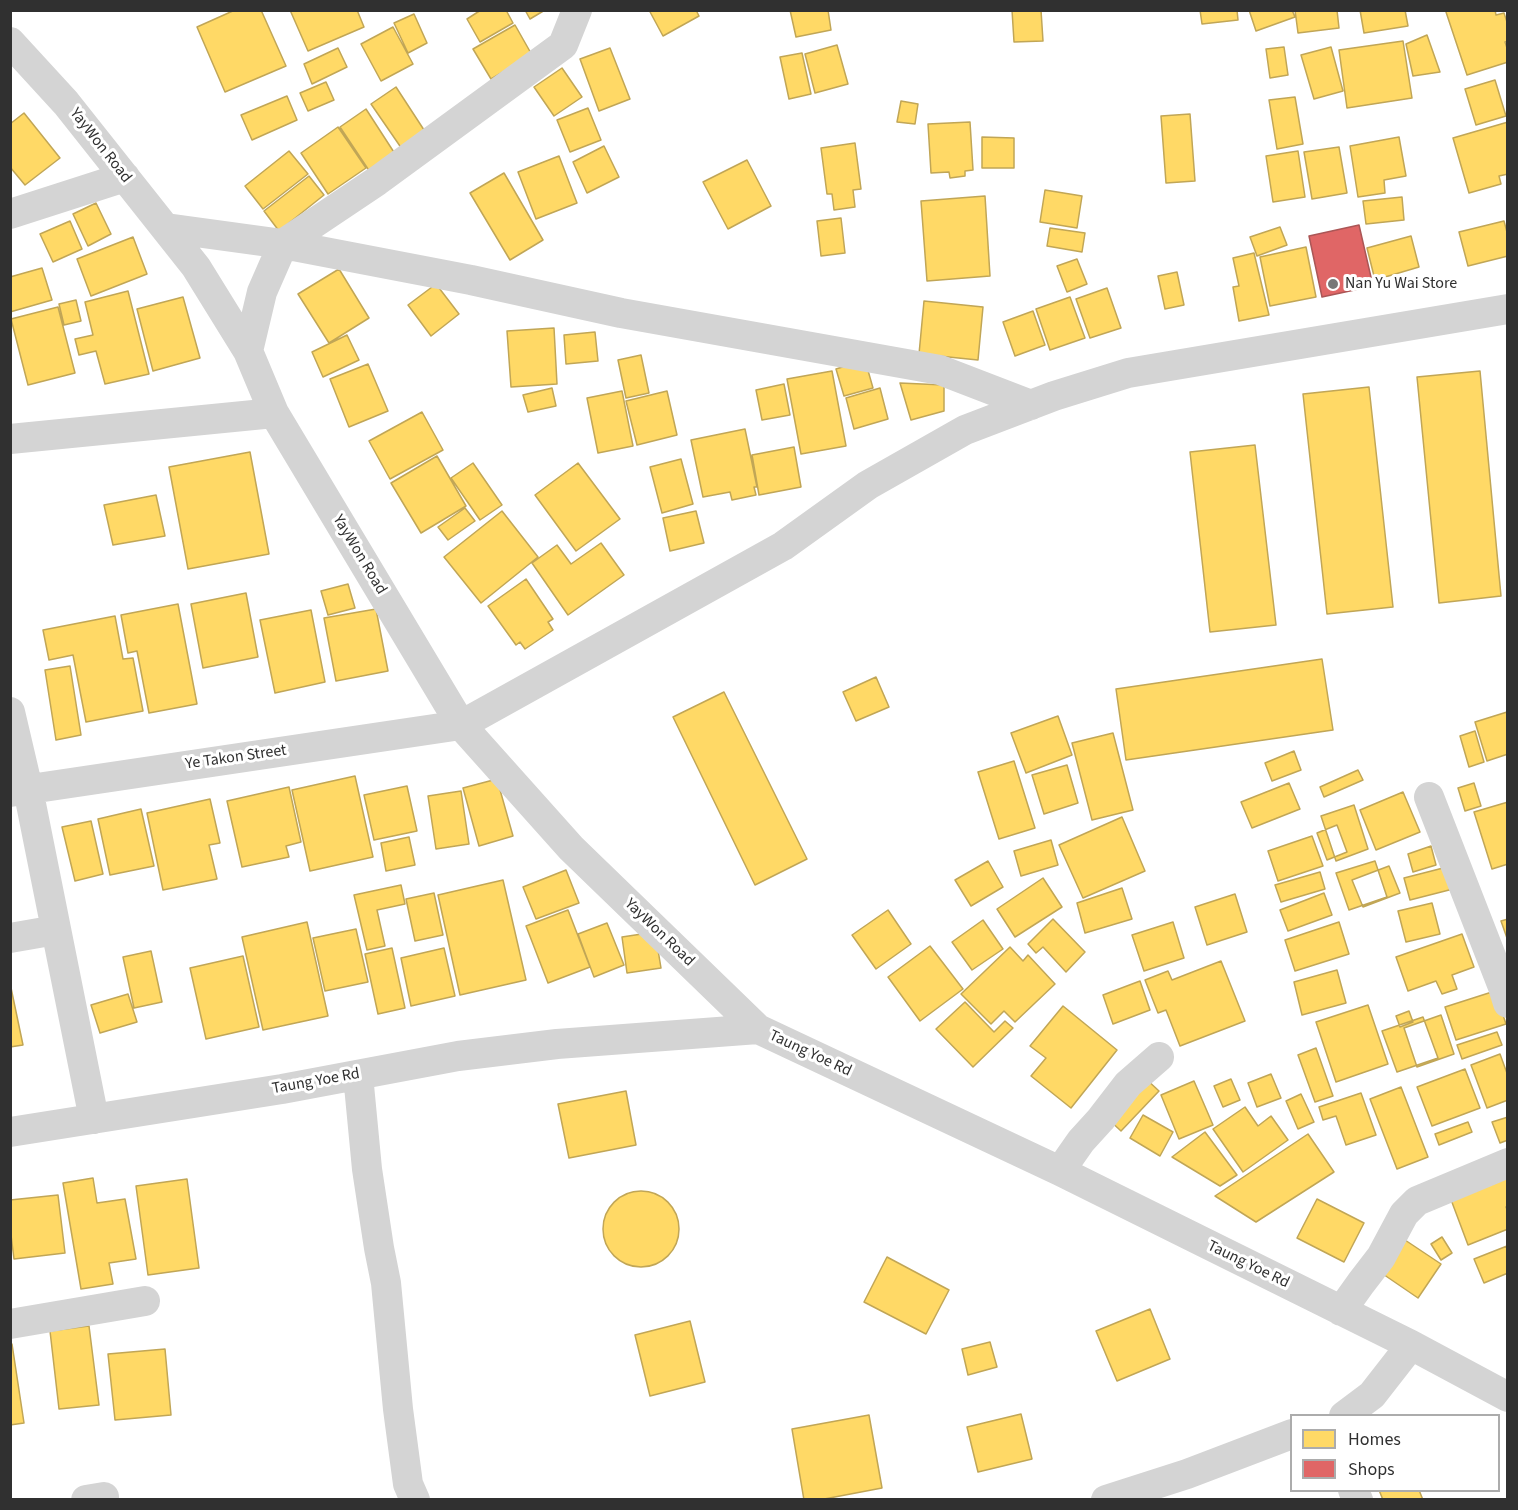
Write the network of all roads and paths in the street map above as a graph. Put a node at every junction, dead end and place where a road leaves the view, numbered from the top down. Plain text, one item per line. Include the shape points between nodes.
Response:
1 (578, 10) edge
2 (10, 42) edge
3 (125, 177) junction
4 (10, 214) edge
5 (166, 228) junction
6 (284, 244) junction
7 (1508, 309) edge
8 (248, 351) junction
9 (1031, 405) junction
10 (273, 413) junction
11 (10, 439) edge
12 (10, 712) edge
13 (461, 725) junction
14 (19, 790) edge
15 (1430, 797) dead end
16 (56, 930) junction
17 (10, 938) edge
18 (1508, 1003) edge
19 (758, 1029) junction
20 (1159, 1057) dead end
21 (358, 1075) junction
22 (94, 1119) junction
23 (10, 1132) edge
24 (1508, 1163) edge
25 (1060, 1171) junction
26 (146, 1301) dead end
27 (1341, 1311) junction
28 (10, 1324) edge
29 (1411, 1346) junction
30 (1508, 1397) edge
31 (1347, 1414) edge
32 (1290, 1435) edge
33 (416, 1500) edge
34 (1106, 1500) edge

1 - 6 street via 563,45
2 - 3 street, YayWon Road via 66,103
3 - 4 street
3 - 5 street, YayWon Road
5 - 6 street
5 - 8 street, YayWon Road via 196,267
6 - 8 street via 262,292
6 - 9 street via 621,314 940,370
7 - 9 street via 1128,373
8 - 10 street, YayWon Road
9 - 13 street via 965,430 868,485 783,546
10 - 11 street
10 - 13 street, YayWon Road
12 - 14 street
13 - 14 street, Ye Takon Street
13 - 19 street, YayWon Road via 571,848
14 - 16 street
15 - 18 street
16 - 17 street
16 - 22 street
19 - 21 street, Taung Yoe Rd via 546,1045 458,1056
19 - 25 street, Taung Yoe Rd
20 - 25 street via 1128,1084
21 - 22 street, Taung Yoe Rd
21 - 33 street via 408,1484
22 - 23 street, Taung Yoe Rd
24 - 27 street via 1417,1201 1404,1214 1381,1257
25 - 27 street, Taung Yoe Rd
26 - 28 street
27 - 29 street, Taung Yoe Rd
29 - 30 street, Taung Yoe Rd
29 - 31 street via 1372,1395
32 - 34 street

